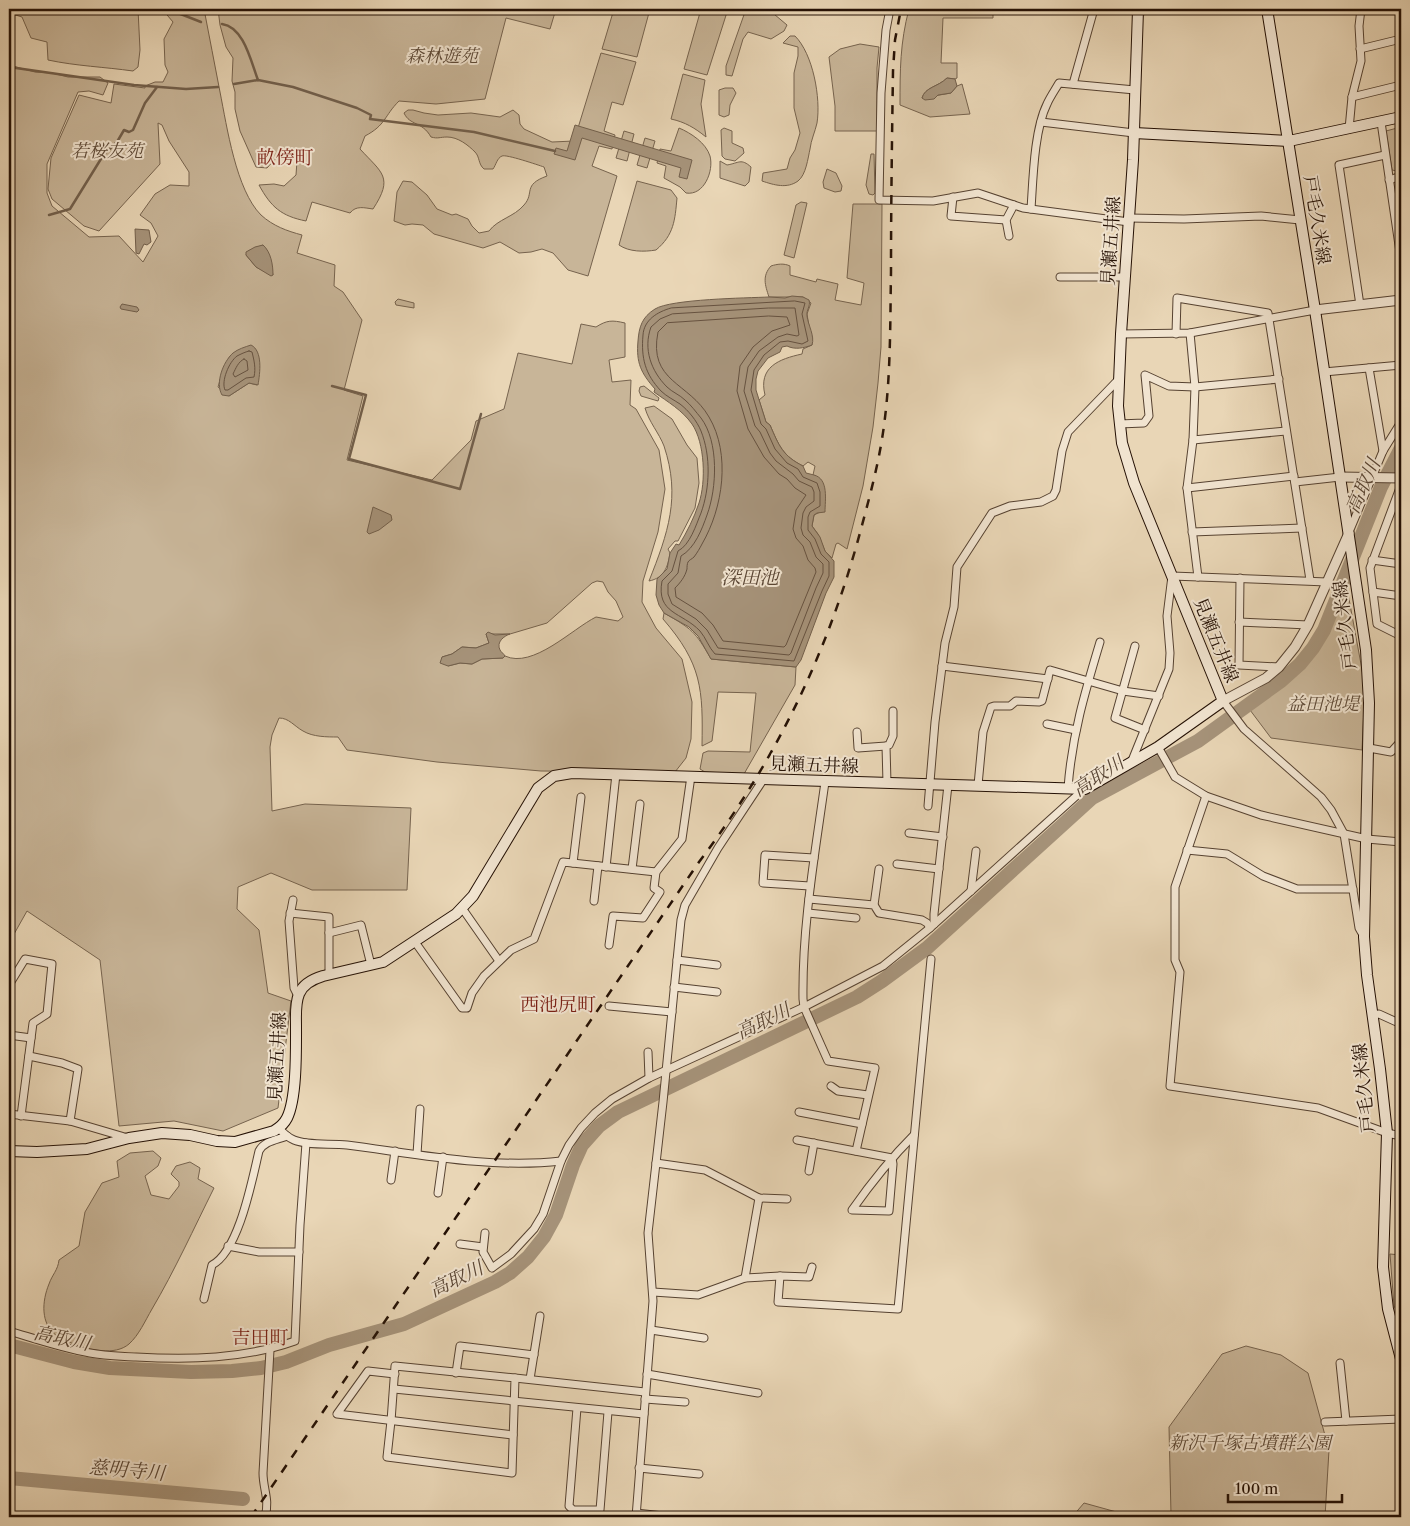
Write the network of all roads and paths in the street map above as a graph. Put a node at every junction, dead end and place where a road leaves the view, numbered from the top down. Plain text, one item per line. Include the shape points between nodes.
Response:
1 (890, 9) edge
2 (1094, 9) edge
3 (1138, 9) edge
4 (1267, 9) edge
5 (1360, 9) edge
6 (1401, 39) edge
7 (1360, 49) junction
8 (1073, 84) junction
9 (1401, 85) edge
10 (1135, 90) junction
11 (1352, 97) junction
12 (1401, 117) edge
13 (1041, 122) junction
14 (1381, 122) junction
15 (1349, 128) junction
16 (1134, 132) junction
17 (1289, 141) junction
18 (1385, 155) junction
19 (1401, 176) edge
20 (1389, 180) junction
21 (953, 197) junction
22 (1014, 205) junction
23 (1031, 209) junction
24 (1006, 220) junction
25 (1129, 220) junction
26 (1300, 220) junction
27 (1009, 236) dead end
28 (1401, 259) edge
29 (1060, 277) dead end
30 (1125, 277) junction
31 (1401, 300) edge
32 (1360, 305) junction
33 (1315, 310) junction
34 (1270, 319) junction
35 (1190, 333) junction
36 (1121, 334) junction
37 (1176, 334) junction
38 (1401, 365) edge
39 (1369, 368) junction
40 (1324, 372) junction
41 (1278, 378) junction
42 (1118, 380) junction
43 (1195, 386) junction
44 (1401, 422) edge
45 (1119, 424) junction
46 (1286, 431) junction
47 (1194, 440) junction
48 (1383, 451) junction
49 (1340, 477) junction
50 (1373, 477) junction
51 (1295, 479) junction
52 (1400, 480) edge
53 (1187, 488) junction
54 (1302, 528) junction
55 (1192, 532) junction
56 (1349, 536) junction
57 (1372, 560) junction
58 (1401, 564) edge
59 (1172, 576) junction
60 (1198, 577) junction
61 (1240, 578) junction
62 (1310, 580) junction
63 (1326, 582) junction
64 (1373, 592) junction
65 (1401, 596) edge
66 (1239, 622) junction
67 (1308, 625) junction
68 (1401, 636) edge
69 (1100, 642) dead end
70 (1135, 646) dead end
71 (942, 666) junction
72 (1279, 667) junction
73 (1048, 679) junction
74 (1088, 681) junction
75 (1123, 691) junction
76 (1159, 696) junction
77 (1225, 705) junction
78 (893, 711) dead end
79 (1046, 724) dead end
80 (1076, 730) junction
81 (1145, 730) junction
82 (857, 732) dead end
83 (1401, 741) edge
84 (886, 746) junction
85 (1369, 748) junction
86 (1159, 749) junction
87 (1131, 764) junction
88 (616, 774) junction
89 (691, 776) junction
90 (763, 780) junction
91 (825, 782) junction
92 (887, 783) junction
93 (930, 784) junction
94 (948, 785) junction
95 (978, 785) junction
96 (1068, 788) junction
97 (1085, 789) junction
98 (1206, 796) junction
99 (581, 797) dead end
100 (640, 804) dead end
101 (928, 806) dead end
102 (909, 833) dead end
103 (1344, 834) junction
104 (943, 837) junction
105 (1367, 839) junction
106 (1401, 842) edge
107 (1187, 850) junction
108 (976, 851) dead end
109 (814, 858) junction
110 (573, 863) junction
111 (897, 864) dead end
112 (602, 866) junction
113 (632, 869) junction
114 (879, 869) dead end
115 (939, 869) junction
116 (656, 872) junction
117 (810, 886) junction
118 (1353, 889) junction
119 (971, 891) junction
120 (809, 899) junction
121 (293, 900) dead end
122 (594, 901) dead end
123 (874, 905) junction
124 (462, 908) junction
125 (290, 913) junction
126 (808, 913) junction
127 (856, 918) dead end
128 (932, 926) junction
129 (329, 933) junction
130 (1364, 937) junction
131 (415, 942) junction
132 (608, 945) dead end
133 (931, 959) dead end
134 (677, 960) junction
135 (499, 961) junction
136 (371, 965) junction
137 (717, 965) dead end
138 (328, 974) junction
139 (9, 985) edge
140 (674, 987) junction
141 (717, 992) dead end
142 (298, 996) junction
143 (609, 1006) dead end
144 (805, 1009) junction
145 (672, 1012) junction
146 (1372, 1014) junction
147 (1401, 1024) edge
148 (9, 1035) edge
149 (32, 1038) junction
150 (648, 1052) dead end
151 (29, 1056) junction
152 (666, 1074) junction
153 (649, 1078) junction
154 (831, 1086) dead end
155 (868, 1095) junction
156 (420, 1109) dead end
157 (799, 1112) dead end
158 (9, 1114) edge
159 (21, 1116) junction
160 (70, 1121) junction
161 (862, 1124) junction
162 (279, 1128) junction
163 (1387, 1132) junction
164 (914, 1135) junction
165 (287, 1136) junction
166 (1401, 1136) edge
167 (129, 1138) junction
168 (797, 1140) dead end
169 (306, 1143) junction
170 (814, 1143) junction
171 (9, 1151) edge
172 (395, 1151) junction
173 (856, 1151) junction
174 (417, 1154) junction
175 (443, 1157) junction
176 (892, 1158) junction
177 (561, 1161) junction
178 (656, 1163) junction
179 (809, 1171) dead end
180 (391, 1180) dead end
181 (438, 1193) dead end
182 (759, 1198) junction
183 (786, 1199) dead end
184 (485, 1233) dead end
185 (460, 1244) dead end
186 (228, 1246) junction
187 (484, 1247) junction
188 (299, 1252) junction
189 (812, 1266) dead end
190 (780, 1276) junction
191 (745, 1278) junction
192 (653, 1292) junction
193 (204, 1299) dead end
194 (540, 1316) dead end
195 (651, 1330) junction
196 (9, 1331) edge
197 (704, 1338) dead end
198 (270, 1352) junction
199 (534, 1355) junction
200 (1401, 1359) edge
201 (1340, 1363) dead end
202 (456, 1372) junction
203 (395, 1374) junction
204 (647, 1374) junction
205 (516, 1378) junction
206 (530, 1379) junction
207 (394, 1389) junction
208 (758, 1393) dead end
209 (645, 1396) junction
210 (515, 1402) junction
211 (685, 1402) dead end
212 (577, 1408) junction
213 (608, 1412) junction
214 (644, 1414) junction
215 (1401, 1419) edge
216 (392, 1421) junction
217 (1346, 1421) junction
218 (1325, 1422) dead end
219 (513, 1435) junction
220 (639, 1468) junction
221 (699, 1474) dead end
222 (636, 1515) edge
223 (266, 1517) edge
224 (672, 1517) edge

1 - 21 street via 881,93 879,200 925,201
2 - 8 street
3 - 10 main road, 見瀬五井線
4 - 17 main road, 戸毛久米線
5 - 7 street
6 - 7 street
7 - 11 street via 1361,61
8 - 10 street
8 - 13 street via 1058,83
9 - 11 street
10 - 16 main road, 見瀬五井線
11 - 15 street
12 - 14 main road
13 - 16 street
13 - 23 street
14 - 15 main road
14 - 18 street
15 - 17 main road
16 - 17 main road
16 - 25 main road, 見瀬五井線
17 - 26 main road, 戸毛久米線
18 - 20 street
18 - 32 street via 1339,165
19 - 20 street
20 - 28 street
21 - 22 street via 978,193
21 - 24 street via 951,216
22 - 23 street
22 - 24 street
23 - 25 street
24 - 27 street
25 - 26 street via 1261,216
25 - 30 main road, 見瀬五井線
26 - 33 main road, 戸毛久米線
29 - 30 street
30 - 36 main road, 見瀬五井線
31 - 32 street
32 - 33 street
33 - 34 street
33 - 40 main road, 戸毛久米線
34 - 35 street
34 - 37 street via 1268,313 1177,298
34 - 41 street
35 - 37 street
35 - 43 street
36 - 37 street
36 - 42 main road, 見瀬五井線
38 - 39 street
39 - 40 street
39 - 48 street
40 - 49 main road, 戸毛久米線
41 - 43 street
41 - 46 street
42 - 45 main road, 見瀬五井線
42 - 71 street via 1068,432 1053,496 1042,502 1010,506 992,513 960,560
43 - 45 street via 1169,386 1145,376 1149,416 1144,423
43 - 47 street
44 - 48 street
45 - 59 main road, 見瀬五井線 via 1126,463
46 - 47 street
46 - 51 street
47 - 53 street
48 - 50 street
49 - 50 street
49 - 51 street
49 - 56 main road, 戸毛久米線
50 - 52 street
50 - 56 street
51 - 53 street
51 - 54 street
52 - 57 street
53 - 55 street
54 - 55 street
54 - 62 street
55 - 60 street
56 - 63 street
56 - 85 main road, 戸毛久米線 via 1366,650
57 - 58 street
57 - 64 street
59 - 60 street
59 - 76 street via 1166,616 1170,662
59 - 77 main road, 見瀬五井線
60 - 61 street
61 - 62 street
61 - 66 street
62 - 63 street
63 - 67 street
64 - 65 street
64 - 68 street via 1377,624
66 - 67 street
66 - 72 street via 1238,665
67 - 72 street
69 - 74 street
70 - 75 street
71 - 73 street
71 - 93 street
72 - 77 street
73 - 74 street via 1050,670
73 - 95 street via 1042,701 1016,700 1010,706 991,707 983,732
74 - 75 street
74 - 80 street
75 - 76 street
75 - 81 street via 1115,718
76 - 81 street
77 - 86 main road, 見瀬五井線
77 - 103 street via 1244,729 1321,797
78 - 84 street via 893,736
79 - 80 street
80 - 96 street via 1070,754
81 - 87 street
82 - 84 street via 858,748
83 - 85 street via 1391,752
84 - 92 street
85 - 105 main road, 戸毛久米線
86 - 87 main road, 見瀬五井線
86 - 98 street via 1175,777
87 - 97 main road, 見瀬五井線
88 - 89 main road, 見瀬五井線
88 - 112 street
88 - 124 main road, 見瀬五井線 via 562,774 545,782 532,795 486,875
89 - 90 main road, 見瀬五井線
89 - 116 street via 682,839
90 - 91 main road, 見瀬五井線
90 - 134 street via 685,905
91 - 92 main road, 見瀬五井線
91 - 109 street
92 - 93 main road, 見瀬五井線
93 - 94 main road, 見瀬五井線
93 - 101 street
94 - 95 main road, 見瀬五井線
94 - 104 street
95 - 96 main road, 見瀬五井線
96 - 97 main road, 見瀬五井線
97 - 119 street
98 - 103 street via 1261,815
98 - 107 street
99 - 110 street
100 - 113 street
102 - 104 street
103 - 105 street
103 - 118 street
104 - 115 street
105 - 106 street
105 - 130 main road, 戸毛久米線
107 - 118 street via 1226,854 1263,876 1297,889
107 - 163 street via 1175,888 1175,960 1180,972 1170,1086 1318,1108
108 - 119 street
109 - 117 street
109 - 117 street via 765,855 763,882
110 - 112 street
110 - 135 street via 563,862 534,939 511,950
111 - 115 street
112 - 113 street
112 - 122 street
113 - 116 street
114 - 123 street
115 - 128 street
116 - 132 street via 654,888 660,892 643,918 613,916
117 - 120 street
118 - 130 street via 1359,928
119 - 128 street
120 - 123 street
120 - 126 street
121 - 125 street
123 - 128 street via 879,913 922,920
124 - 131 main road, 見瀬五井線
124 - 135 street
125 - 129 street via 329,917
125 - 142 street via 294,988
126 - 127 street
126 - 144 street via 803,982
128 - 144 street via 871,974
129 - 136 street via 361,925
129 - 138 street
130 - 146 main road, 戸毛久米線
131 - 135 street via 462,1008 467,1008 477,984
131 - 136 main road, 見瀬五井線 via 390,958
133 - 164 street
134 - 137 street
134 - 140 street
136 - 138 main road, 見瀬五井線
138 - 142 main road, 見瀬五井線 via 313,979
139 - 149 street via 25,959 52,964 47,1014 34,1023
140 - 141 street
140 - 145 street
142 - 162 main road, 見瀬五井線 via 292,1101 288,1118
143 - 145 street
144 - 152 street
144 - 155 street via 828,1061 875,1068
145 - 152 street
146 - 147 street
146 - 163 main road, 戸毛久米線
148 - 149 street
149 - 151 street
150 - 153 street
151 - 159 street
151 - 160 street via 78,1069
152 - 153 street
152 - 178 street
153 - 177 street via 595,1112 569,1145
154 - 155 street via 838,1091
155 - 161 street
156 - 174 street
157 - 161 street
158 - 159 street
159 - 160 street
160 - 167 street
161 - 173 street
162 - 165 street
162 - 167 main road, 見瀬五井線 via 235,1142 176,1134
163 - 166 street
163 - 200 main road, 戸毛久米線 via 1383,1267 1388,1309
164 - 176 street
164 - 190 street via 898,1310 778,1302
165 - 169 street
165 - 186 street via 262,1146 236,1235
167 - 171 main road, 見瀬五井線 via 76,1150
168 - 170 street
169 - 172 street
169 - 188 street
170 - 173 street
170 - 179 street
172 - 174 street
172 - 180 street
173 - 176 street
174 - 175 street
175 - 177 street via 526,1163
175 - 181 street
176 - 176 street via 889,1210 852,1210 870,1184
177 - 187 street via 543,1214 522,1243 492,1268 483,1252
178 - 182 street via 705,1170
178 - 192 street via 647,1242
182 - 183 street
182 - 191 street
184 - 187 street
185 - 187 street
186 - 188 street via 259,1252
186 - 193 street via 220,1261 212,1265
188 - 198 street via 295,1341
189 - 190 street via 809,1277
190 - 191 street
191 - 192 street via 698,1295
192 - 195 street
194 - 199 street
195 - 197 street
195 - 204 street
196 - 198 street via 105,1356 188,1358
198 - 223 street via 263,1483 268,1501
199 - 202 street via 460,1346
199 - 206 street
201 - 217 street
202 - 203 street via 395,1366
202 - 205 street
203 - 207 street
203 - 216 street via 368,1371 338,1414
204 - 208 street
204 - 209 street
205 - 206 street
205 - 210 street
206 - 209 street
207 - 210 street
207 - 216 street
209 - 211 street
209 - 214 street
210 - 212 street
210 - 219 street
212 - 213 street
212 - 213 street via 569,1506 573,1510 600,1510
213 - 214 street
214 - 220 street
215 - 217 street
216 - 219 street
216 - 219 street via 387,1457 512,1473
217 - 218 street
220 - 221 street
220 - 222 street
222 - 224 street

